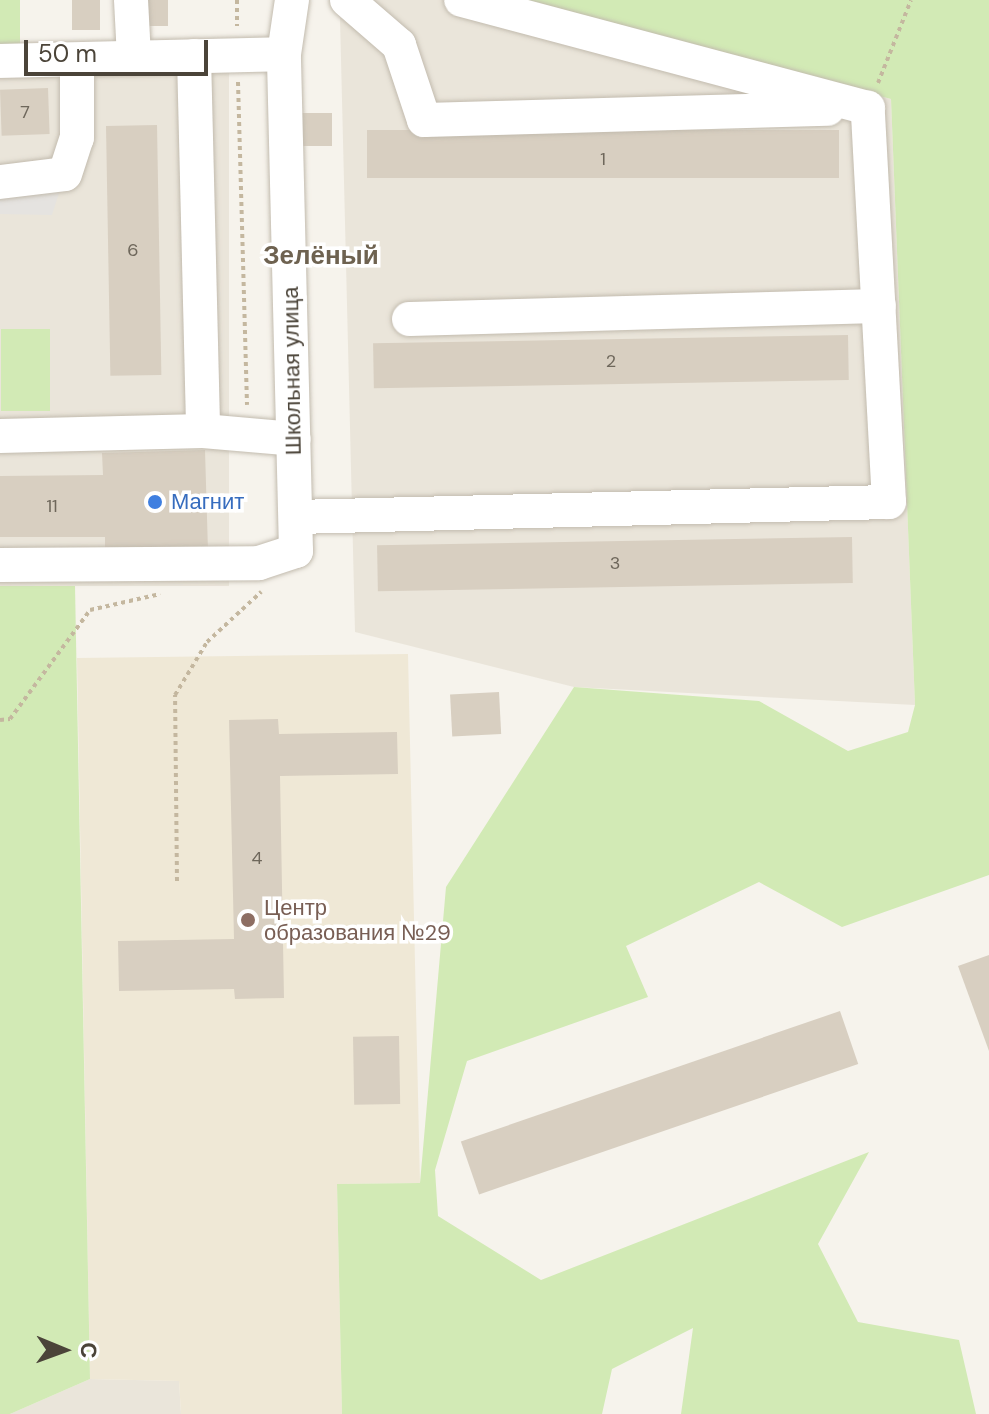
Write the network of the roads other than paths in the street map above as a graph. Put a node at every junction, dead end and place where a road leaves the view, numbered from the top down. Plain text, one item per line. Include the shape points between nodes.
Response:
1 (131, 0) edge
2 (292, 0) edge
3 (347, 0) edge
4 (461, 0) edge
5 (284, 54) junction
6 (194, 56) junction
7 (134, 58) junction
8 (77, 60) junction
9 (0, 61) edge
10 (868, 108) junction
11 (0, 182) edge
12 (879, 306) junction
13 (409, 319) dead end
14 (203, 431) junction
15 (0, 436) edge
16 (294, 439) junction
17 (287, 542) junction
18 (0, 565) edge

1 - 7 street
2 - 5 street, Школьная улица
3 - 10 street via 399,45 424,120
4 - 10 street
5 - 6 street
5 - 16 street, Школьная улица
6 - 7 street
6 - 14 street
7 - 8 street
8 - 9 street
8 - 11 street via 77,138 65,174
10 - 12 street
12 - 13 street
12 - 17 street via 889,502
14 - 15 street
14 - 16 street
16 - 17 street, Школьная улица
17 - 18 street via 190,563

